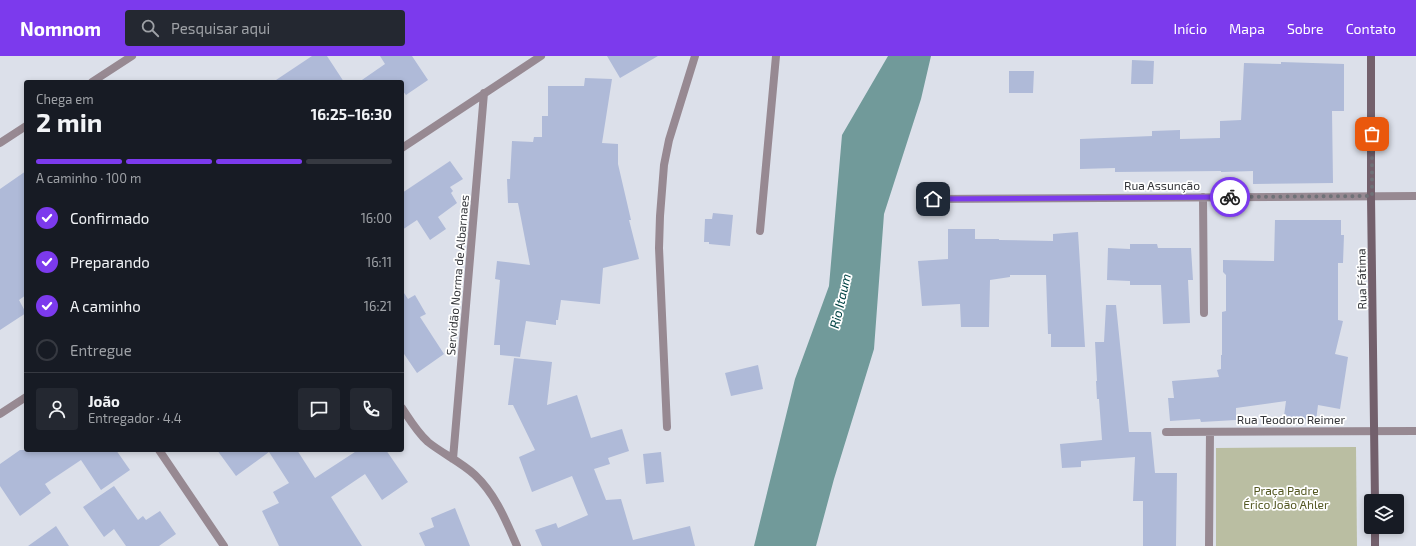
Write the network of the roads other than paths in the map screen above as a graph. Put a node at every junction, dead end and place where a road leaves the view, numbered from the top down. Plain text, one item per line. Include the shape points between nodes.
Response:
1 (132, 56) edge
2 (540, 56) edge
3 (695, 56) edge
4 (776, 56) edge
5 (1372, 56) edge
6 (95, 80) edge
7 (484, 93) junction
8 (24, 127) edge
9 (0, 143) edge
10 (404, 147) edge
11 (1372, 196) junction
12 (1416, 196) edge
13 (1203, 197) junction
14 (933, 199) dead end
15 (760, 231) dead end
16 (1204, 313) dead end
17 (24, 398) edge
18 (404, 411) edge
19 (0, 414) edge
20 (667, 427) dead end
21 (1375, 431) junction
22 (1416, 431) edge
23 (1166, 432) dead end
24 (1210, 432) junction
25 (159, 452) edge
26 (453, 459) junction
27 (1375, 494) edge
28 (1375, 534) edge
29 (224, 546) edge
30 (517, 546) edge
31 (1209, 546) edge
32 (1375, 546) edge

1 - 6 street
2 - 7 street
3 - 20 street via 669,140 664,165 660,216 659,248
4 - 15 street
5 - 11 main road, Rua Fátima
7 - 10 street
7 - 26 street, Servidão Norma de Albarnaes
8 - 9 street
11 - 12 street, Rua Assunção
11 - 13 street, Rua Assunção
11 - 21 main road, Rua Fátima
13 - 14 street, Rua Assunção
13 - 16 street
17 - 19 street
18 - 26 street via 428,442
21 - 22 street, Rua Teodoro Reimer
21 - 24 street, Rua Teodoro Reimer
21 - 27 main road, Rua Fátima
23 - 24 street, Rua Teodoro Reimer
24 - 31 street
25 - 29 street
26 - 30 street via 475,475 488,491 500,508
28 - 32 main road

